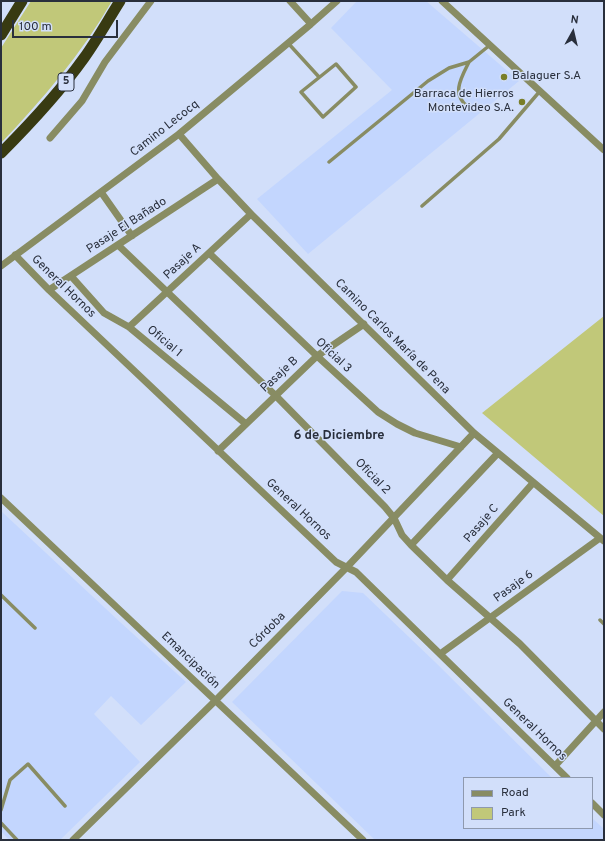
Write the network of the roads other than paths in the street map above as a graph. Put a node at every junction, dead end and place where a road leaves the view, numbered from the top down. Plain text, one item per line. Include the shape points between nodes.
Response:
1 (22, 1) edge
2 (120, 1) edge
3 (151, 1) edge
4 (290, 1) edge
5 (337, 1) edge
6 (442, 1) edge
7 (311, 24) junction
8 (1, 35) edge
9 (288, 43) junction
10 (490, 44) junction
11 (469, 62) junction
12 (319, 77) junction
13 (540, 91) junction
14 (468, 107) dead end
15 (179, 134) junction
16 (50, 138) dead end
17 (604, 150) edge
18 (1, 153) edge
19 (329, 162) dead end
20 (218, 179) junction
21 (100, 192) junction
22 (422, 206) dead end
23 (251, 214) junction
24 (132, 236) junction
25 (118, 245) junction
26 (209, 253) junction
27 (15, 255) junction
28 (1, 266) edge
29 (71, 276) junction
30 (49, 290) junction
31 (166, 293) junction
32 (364, 324) junction
33 (129, 327) junction
34 (317, 356) junction
35 (275, 395) junction
36 (246, 424) junction
37 (474, 433) junction
38 (461, 447) junction
39 (218, 450) junction
40 (498, 453) junction
41 (533, 482) junction
42 (1, 498) edge
43 (394, 518) junction
44 (602, 539) edge
45 (410, 545) junction
46 (347, 567) junction
47 (447, 580) junction
48 (1, 595) edge
49 (491, 618) junction
50 (600, 620) dead end
51 (604, 624) edge
52 (36, 628) dead end
53 (440, 654) junction
54 (215, 700) junction
55 (604, 712) edge
56 (596, 721) junction
57 (604, 729) edge
58 (555, 766) junction
59 (566, 777) edge
60 (593, 804) edge
61 (65, 806) dead end
62 (1, 810) edge
63 (604, 815) edge
64 (1, 823) edge
65 (17, 840) edge
66 (73, 840) edge
67 (363, 840) edge

1 - 8 highway
2 - 18 highway, 5 via 66,82
3 - 16 street via 105,62 82,101
4 - 7 street
5 - 7 street, Camino Lecocq
6 - 10 street
7 - 9 street, Camino Lecocq
9 - 12 lane
9 - 15 street, Camino Lecocq
10 - 11 lane
10 - 13 street
11 - 14 lane via 460,80 458,92 462,102
11 - 19 lane via 449,68 428,81
12 - 12 lane via 336,64 356,87 323,117 301,92
13 - 17 street
13 - 22 lane via 500,139
15 - 20 street, Camino Carlos María de Pena
15 - 21 street, Camino Lecocq
20 - 23 street, Camino Carlos María de Pena
20 - 24 street, Pasaje El Bañado
21 - 24 street
21 - 27 street, Camino Lecocq
23 - 26 street, Pasaje A
23 - 32 street, Camino Carlos María de Pena
24 - 25 street, Pasaje El Bañado
25 - 29 street, Pasaje El Bañado
25 - 31 street, Oficial 2
26 - 31 street, Pasaje A
26 - 34 street, Oficial 3
27 - 28 street, Camino Lecocq
27 - 30 street, General Hornos
29 - 30 street, Pasaje El Bañado
29 - 33 street, Oficial 1 via 104,313
30 - 39 street, General Hornos
31 - 33 street, Pasaje A
31 - 35 street, Oficial 2
32 - 34 street, Pasaje B
32 - 37 street, Camino Carlos María de Pena
33 - 36 street, Oficial 1
34 - 35 street, Pasaje B
34 - 38 street, Oficial 3 via 387,418 415,432
35 - 36 street, Pasaje B
35 - 43 street, Oficial 2
36 - 39 street, Pasaje B
37 - 38 street, Córdoba
37 - 40 street, Camino Carlos María de Pena
38 - 43 street, Córdoba
39 - 46 street, General Hornos via 336,562
40 - 41 street, Camino Carlos María de Pena
40 - 45 street
41 - 44 street, Camino Carlos María de Pena
41 - 47 street, Pasaje C
42 - 54 street, Emancipación
43 - 45 street, Oficial 2
43 - 46 street, Córdoba
44 - 49 street, Pasaje 6
45 - 47 street, Oficial 2
46 - 53 street, General Hornos via 356,572
46 - 54 street, Córdoba
47 - 49 street, Oficial 2
48 - 52 lane
49 - 53 street, Pasaje 6
49 - 56 street, Oficial 2
50 - 51 lane
53 - 58 street, General Hornos
54 - 66 street, Córdoba
54 - 67 street, Emancipación
55 - 56 street
56 - 57 street, Oficial 2
56 - 58 street
58 - 59 street, General Hornos
60 - 63 street
61 - 62 lane via 28,764 10,780
64 - 65 lane

